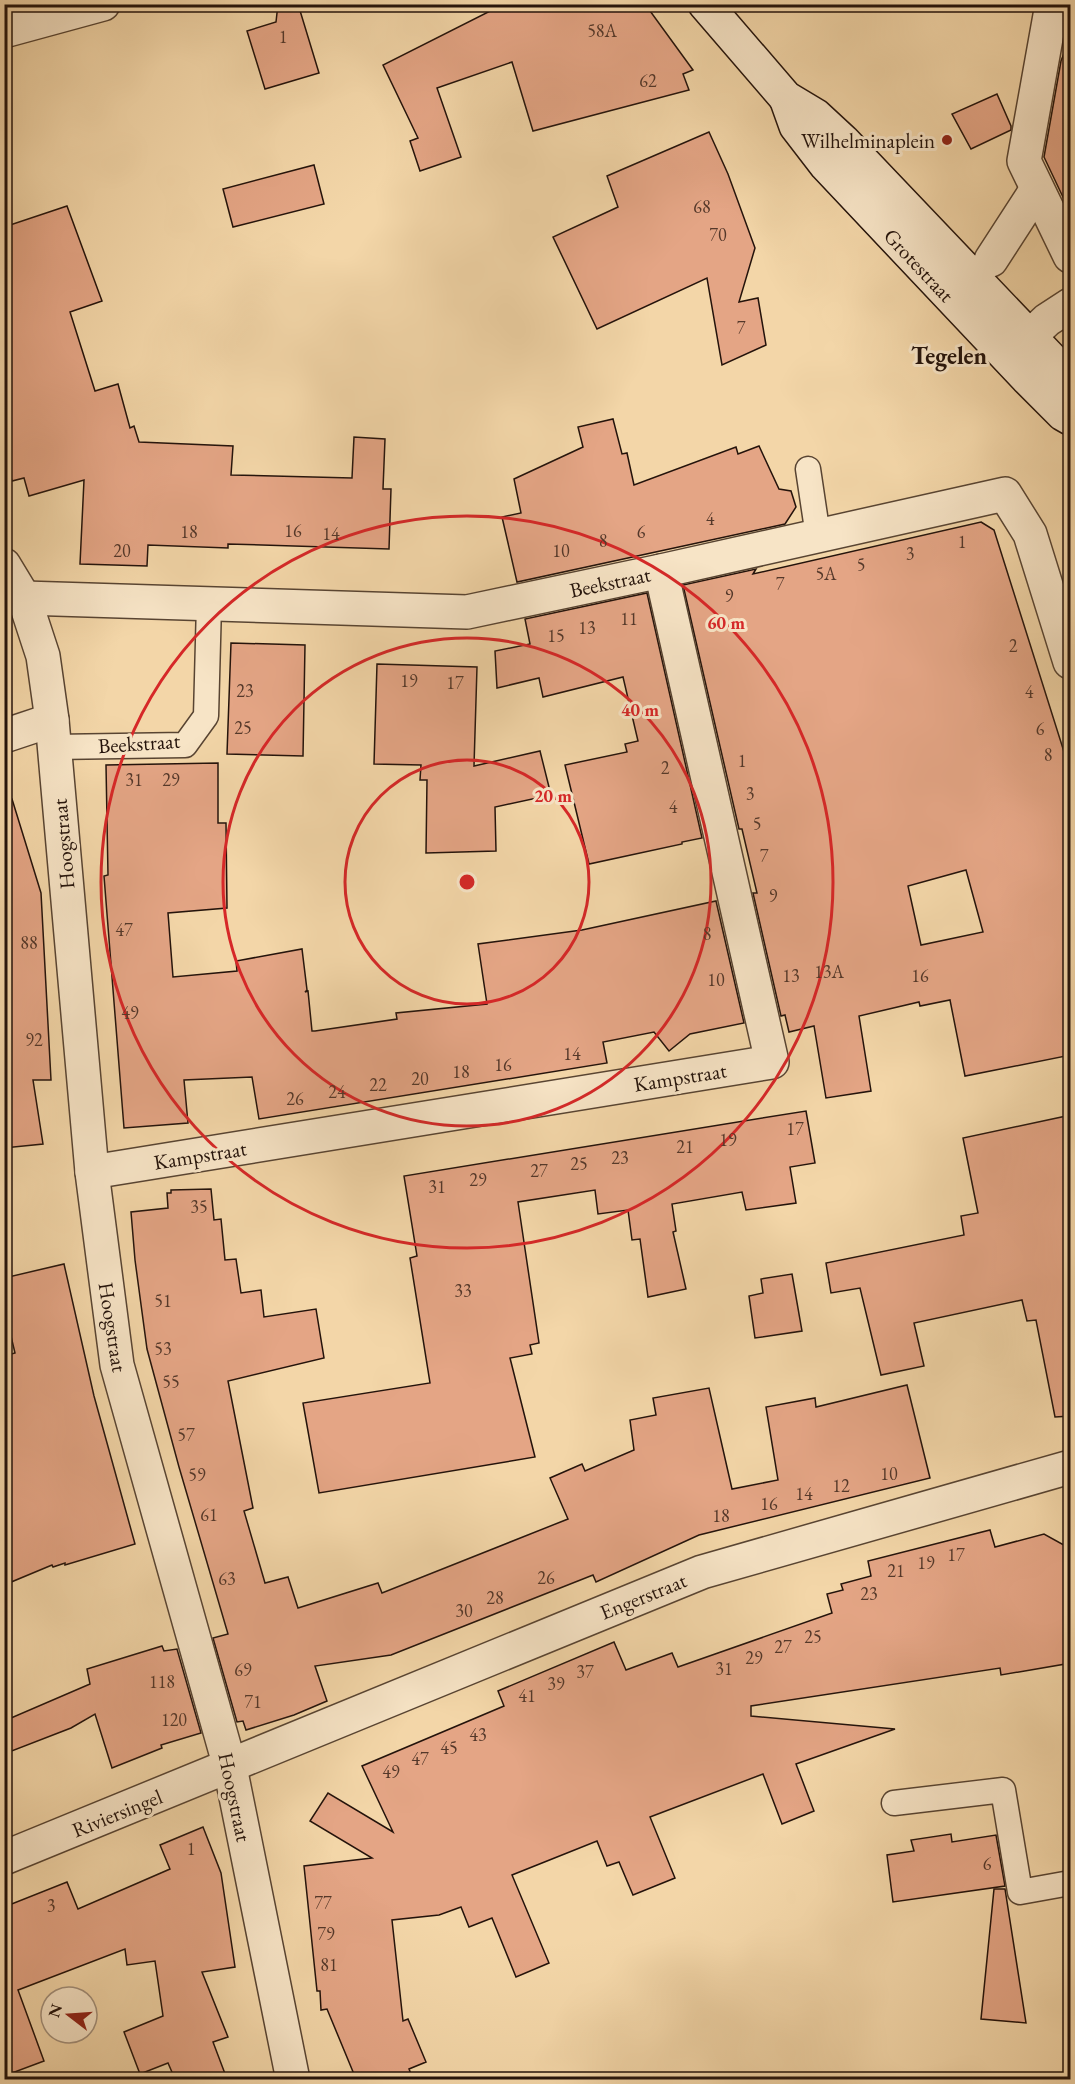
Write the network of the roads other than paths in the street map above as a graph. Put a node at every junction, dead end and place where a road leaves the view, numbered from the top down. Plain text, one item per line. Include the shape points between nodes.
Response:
1 (103, 4) edge
2 (705, 4) edge
3 (1054, 6) edge
4 (4, 31) edge
5 (1037, 189) junction
6 (1071, 256) edge
7 (991, 260) dead end
8 (1071, 305) edge
9 (1018, 347) junction
10 (1061, 376) edge
11 (1071, 418) edge
12 (808, 469) dead end
13 (818, 536) junction
14 (4, 565) edge
15 (661, 571) junction
16 (24, 598) junction
17 (209, 604) junction
18 (1071, 662) edge
19 (53, 734) junction
20 (4, 736) edge
21 (92, 1172) junction
22 (1071, 1467) edge
23 (230, 1767) junction
24 (894, 1803) dead end
25 (4, 1858) edge
26 (1071, 1882) edge
27 (293, 2079) edge

1 - 4 street
2 - 9 street, Grotestraat via 786,98 816,116 843,141
3 - 5 street via 1024,161
5 - 6 street
5 - 7 street
8 - 9 street via 1047,320
9 - 10 street, Grotestraat
10 - 11 street, Grotestraat via 1063,414
12 - 13 lane
13 - 15 street, Beekstraat
13 - 18 street, Beekstraat via 1005,494 1030,534
14 - 16 street, Hoogstraat
15 - 17 street, Beekstraat via 467,612
15 - 21 street, Kampstraat via 772,1062
16 - 17 street, Beekstraat
16 - 19 street, Hoogstraat via 43,656
17 - 19 lane, Beekstraat via 207,716 185,745
19 - 20 street
19 - 21 street, Hoogstraat
21 - 23 street, Hoogstraat via 117,1365
22 - 23 street, Engerstraat via 702,1572
23 - 25 street, Riviersingel
23 - 27 street, Hoogstraat
24 - 26 lane via 1003,1790 1020,1892

